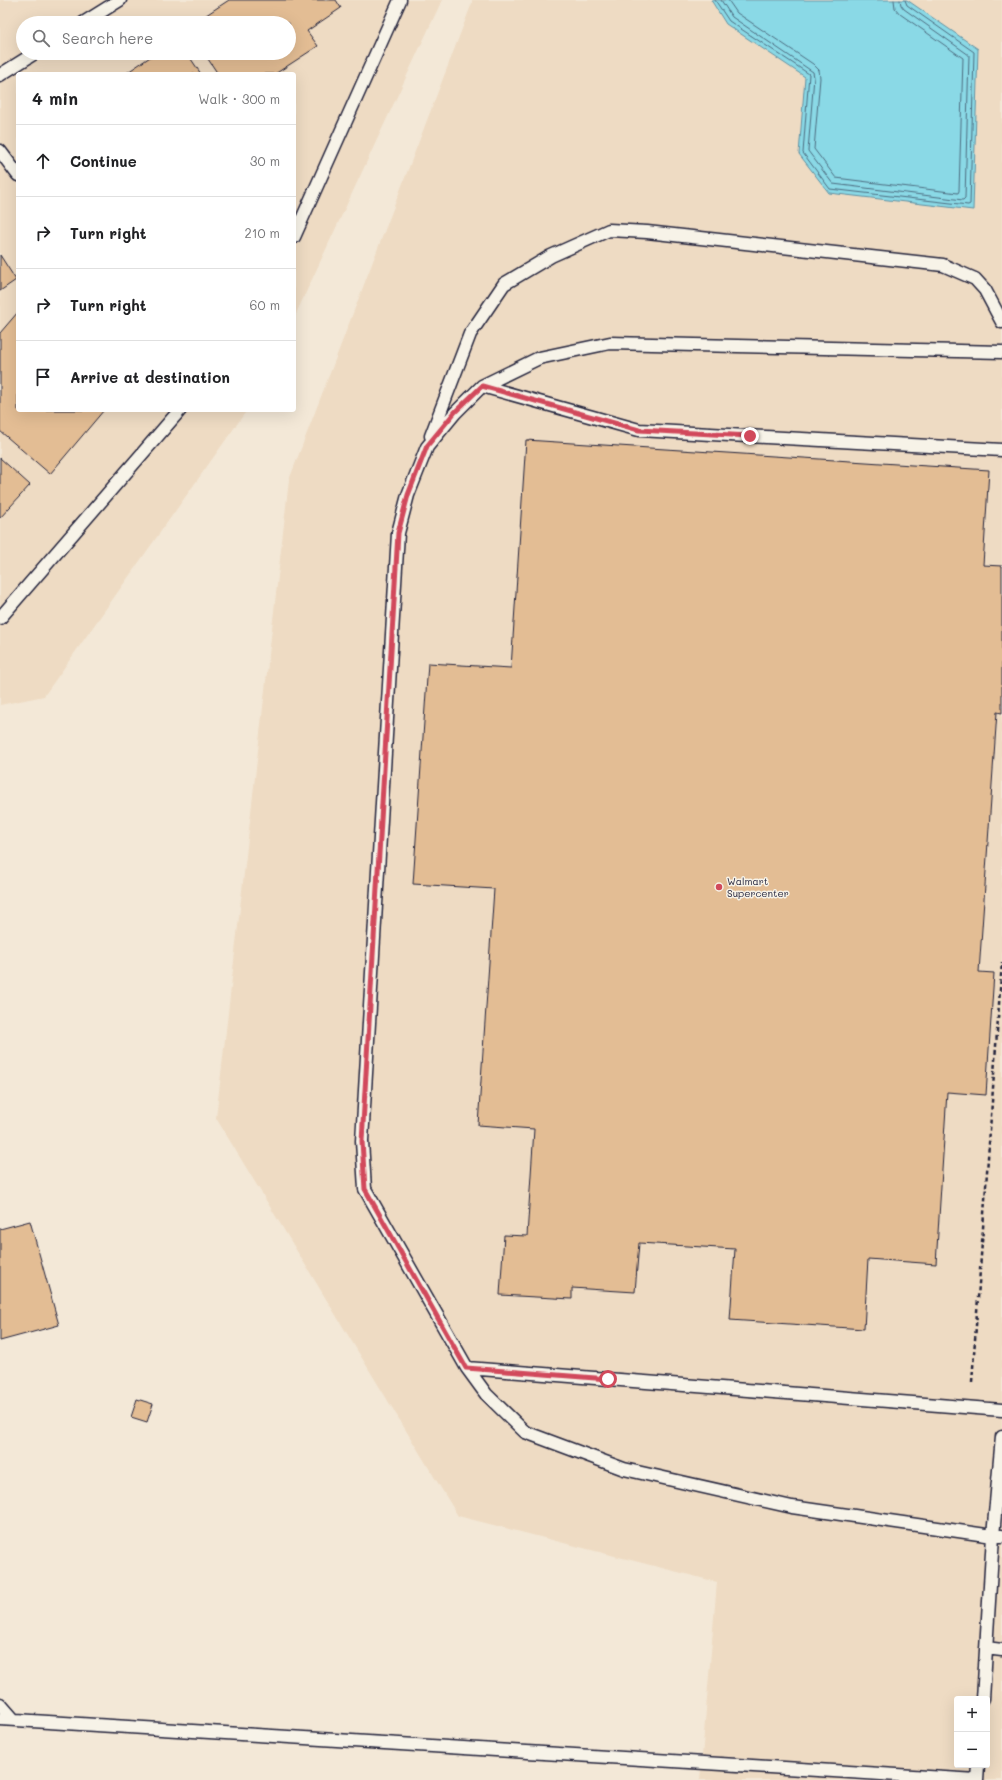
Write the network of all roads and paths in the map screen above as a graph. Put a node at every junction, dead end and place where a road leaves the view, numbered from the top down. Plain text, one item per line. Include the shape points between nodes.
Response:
1 (120, 0) edge
2 (400, 0) edge
3 (94, 16) edge
4 (24, 60) edge
5 (0, 75) edge
6 (0, 151) edge
7 (16, 172) edge
8 (296, 233) edge
9 (1002, 322) edge
10 (1002, 352) edge
11 (482, 386) junction
12 (178, 412) edge
13 (427, 446) junction
14 (1002, 450) edge
15 (0, 618) edge
16 (1002, 962) edge
17 (466, 1368) junction
18 (972, 1382) dead end
19 (1002, 1410) edge
20 (1002, 1437) edge
21 (998, 1536) edge
22 (986, 1648) junction
23 (1002, 1650) edge
24 (983, 1696) edge
25 (0, 1704) edge
26 (0, 1719) edge
27 (14, 1720) junction
28 (978, 1768) edge

1 - 3 lane
2 - 8 lane
4 - 5 lane
6 - 7 lane
9 - 13 lane via 985,290 975,279 943,265 655,232 609,230 551,256 504,284 470,334
10 - 11 lane via 610,343 539,358
11 - 13 lane via 455,412
11 - 14 lane via 639,430
12 - 15 lane
13 - 17 lane via 408,495 398,533 362,1141 365,1189
16 - 18 path
17 - 19 lane
17 - 21 lane via 486,1394 525,1432 624,1469 792,1507
20 - 21 lane
21 - 22 lane
22 - 23 lane
22 - 24 lane
25 - 27 lane
26 - 27 lane
27 - 28 lane via 977,1780

